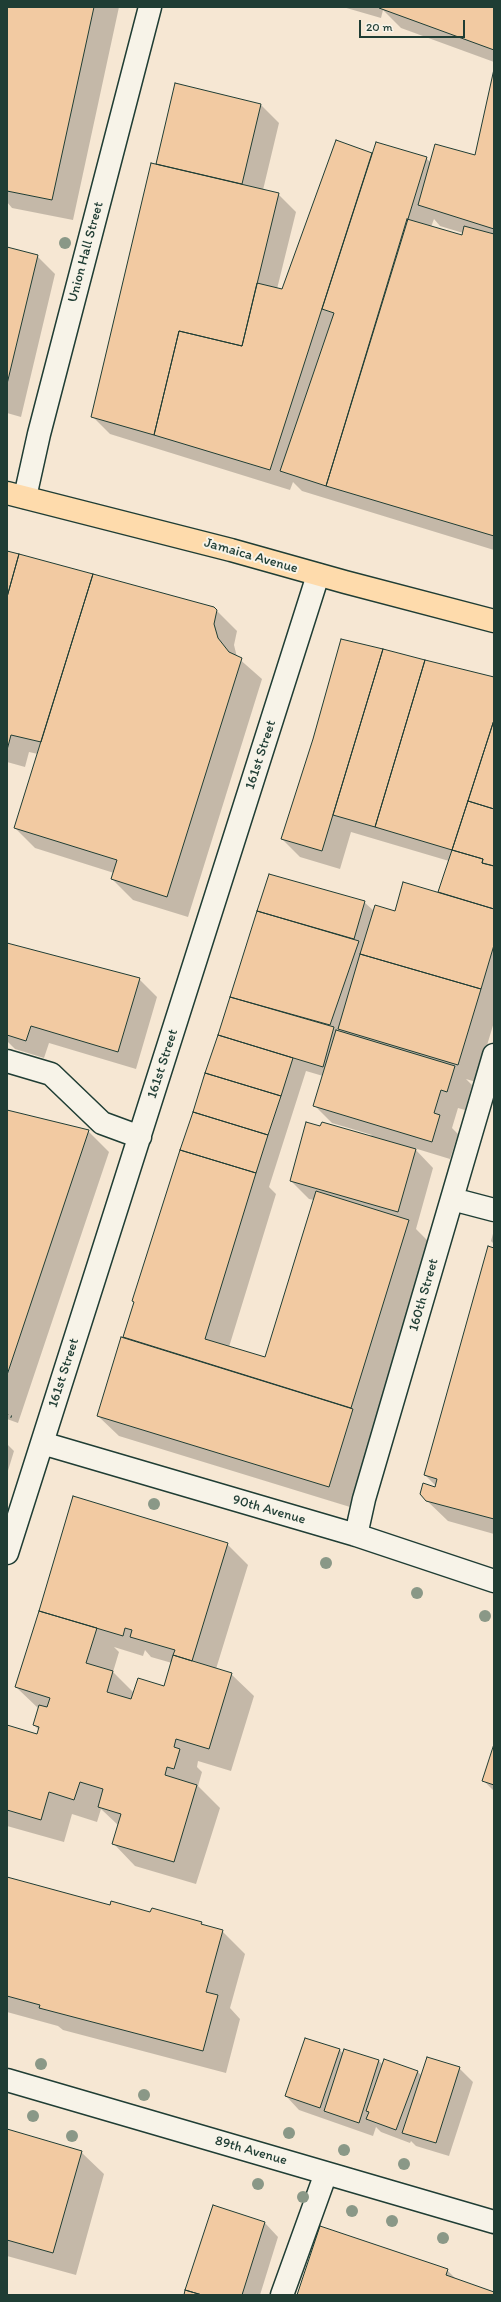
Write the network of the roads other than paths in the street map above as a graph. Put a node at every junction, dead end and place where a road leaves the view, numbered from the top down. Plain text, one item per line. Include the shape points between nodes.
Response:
1 (150, 7) edge
2 (16, 495) edge
3 (318, 575) junction
4 (494, 621) edge
5 (494, 1055) edge
6 (7, 1061) edge
7 (140, 1136) junction
8 (452, 1199) junction
9 (494, 1210) edge
10 (42, 1443) junction
11 (356, 1535) junction
12 (7, 1553) edge
13 (494, 1581) edge
14 (7, 2080) edge
15 (326, 2173) junction
16 (494, 2222) edge
17 (282, 2295) edge

1 - 2 street, Union Hall Street via 38,434
2 - 3 main road, Jamaica Avenue
3 - 4 main road, Jamaica Avenue
3 - 7 street, 161st Street
5 - 8 street, 160th Street
6 - 7 street via 51,1074 102,1123
7 - 10 street, 161st Street
8 - 9 street
8 - 11 street, 160th Street via 364,1498
10 - 11 street, 90th Avenue
10 - 12 street, 161st Street
11 - 13 street, 90th Avenue
14 - 15 street, 89th Avenue
15 - 16 street, 89th Avenue
15 - 17 street

